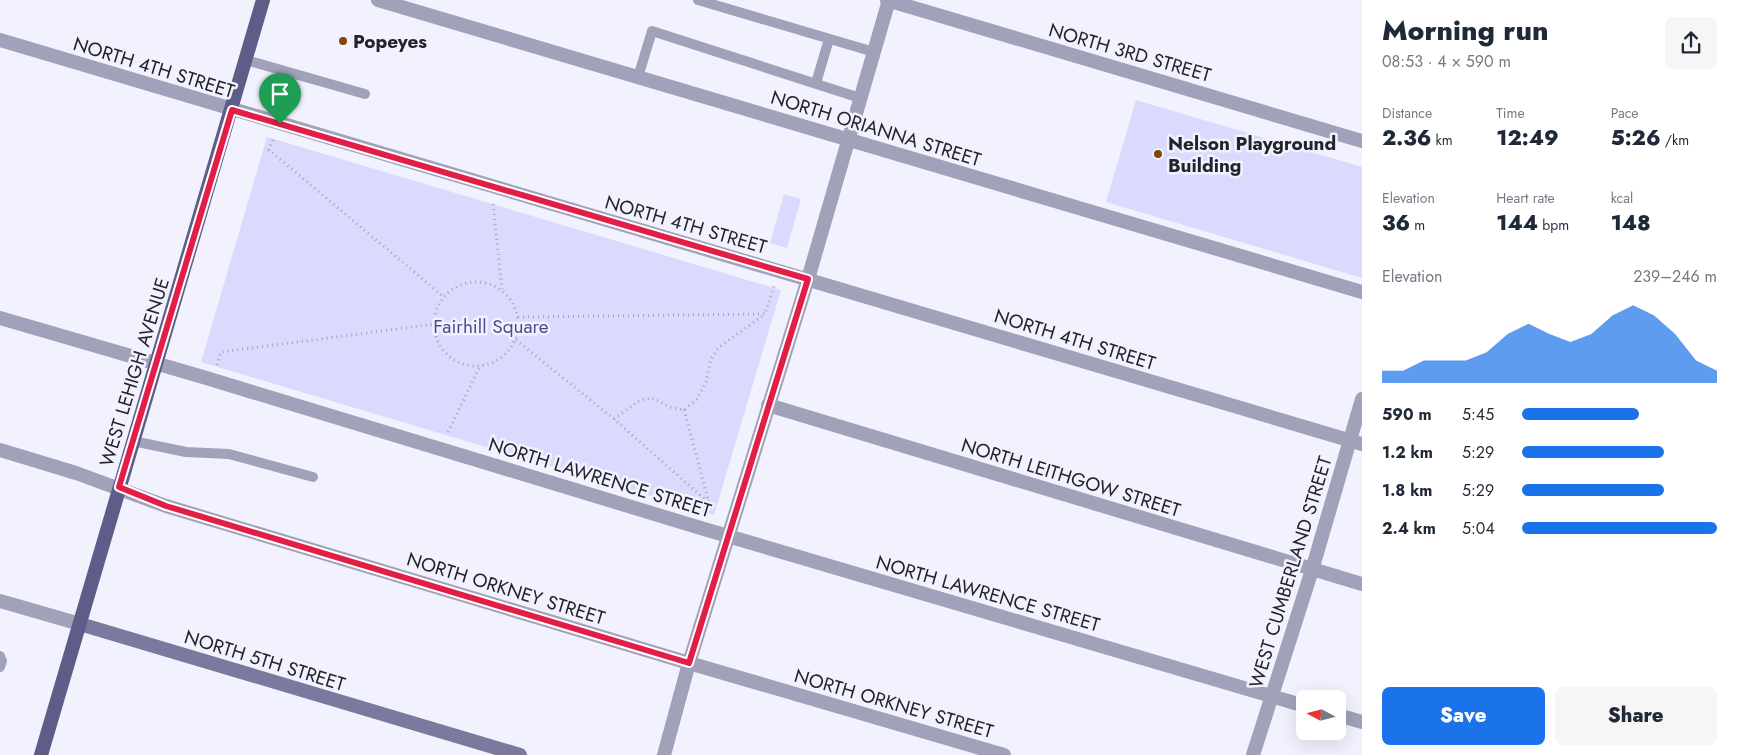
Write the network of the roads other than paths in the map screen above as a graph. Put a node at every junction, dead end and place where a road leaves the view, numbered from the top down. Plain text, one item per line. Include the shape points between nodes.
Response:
1 (263, 0) edge
2 (378, 0) edge
3 (698, 0) edge
4 (889, 0) edge
5 (829, 39) junction
6 (0, 40) edge
7 (874, 52) junction
8 (246, 60) junction
9 (638, 77) junction
10 (816, 83) junction
11 (365, 94) dead end
12 (860, 98) junction
13 (232, 110) junction
14 (848, 139) junction
15 (1362, 140) edge
16 (808, 279) junction
17 (1362, 292) edge
18 (0, 318) edge
19 (156, 363) junction
20 (1362, 399) edge
21 (768, 405) junction
22 (133, 441) junction
23 (1356, 442) edge
24 (0, 450) edge
25 (313, 477) dead end
26 (119, 487) junction
27 (728, 536) junction
28 (1312, 570) junction
29 (1362, 584) edge
30 (0, 600) edge
31 (80, 624) junction
32 (0, 656) edge
33 (689, 663) junction
34 (0, 666) edge
35 (1271, 696) junction
36 (1296, 703) edge
37 (1346, 717) edge
38 (1362, 722) edge
39 (41, 755) edge
40 (520, 755) edge
41 (664, 755) edge
42 (1004, 755) edge
43 (1253, 755) edge

1 - 8 main road, WEST LEHIGH AVENUE
2 - 9 street, NORTH ORIANNA STREET
3 - 5 lane
4 - 7 street
4 - 15 street, NORTH 3RD STREET
5 - 7 lane
5 - 10 lane
6 - 13 street, NORTH 4TH STREET
7 - 12 street
8 - 11 lane
8 - 13 main road, WEST LEHIGH AVENUE
9 - 10 lane via 652,31
9 - 14 street, NORTH ORIANNA STREET
10 - 12 lane
12 - 14 street
13 - 16 street, NORTH 4TH STREET
13 - 19 main road, WEST LEHIGH AVENUE
14 - 16 street
14 - 17 street, NORTH ORIANNA STREET
16 - 21 street
16 - 23 street, NORTH 4TH STREET
18 - 19 street, NORTH LAWRENCE STREET
19 - 22 main road, WEST LEHIGH AVENUE
19 - 27 street, NORTH LAWRENCE STREET
20 - 23 street, WEST CUMBERLAND STREET
21 - 27 street
21 - 28 street, NORTH LEITHGOW STREET
22 - 25 lane via 186,452 230,454
22 - 26 main road, WEST LEHIGH AVENUE
23 - 28 street, WEST CUMBERLAND STREET
24 - 26 street, NORTH ORKNEY STREET
26 - 31 main road, WEST LEHIGH AVENUE
26 - 33 street, NORTH ORKNEY STREET via 166,506
27 - 33 street
27 - 35 street, NORTH LAWRENCE STREET
28 - 29 street, NORTH LEITHGOW STREET
28 - 35 street, WEST CUMBERLAND STREET
30 - 31 street, NORTH 5TH STREET
31 - 39 main road, WEST LEHIGH AVENUE
31 - 40 main road, NORTH 5TH STREET
32 - 34 lane
33 - 41 street
33 - 42 street, NORTH ORKNEY STREET
35 - 36 street, NORTH LAWRENCE STREET
35 - 43 street, WEST CUMBERLAND STREET
37 - 38 street

